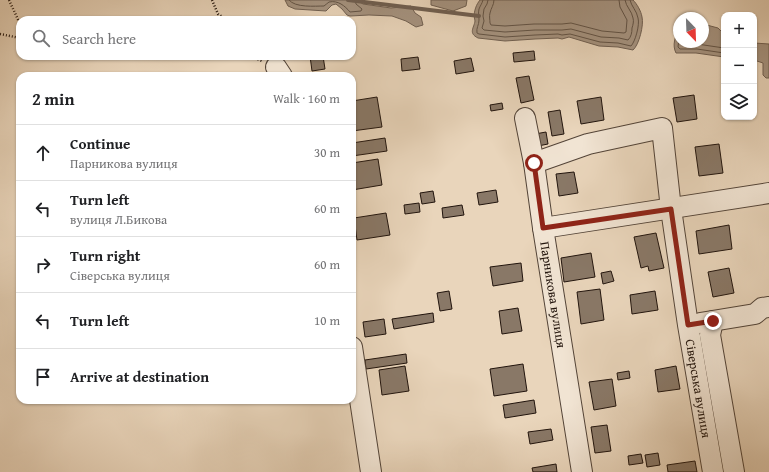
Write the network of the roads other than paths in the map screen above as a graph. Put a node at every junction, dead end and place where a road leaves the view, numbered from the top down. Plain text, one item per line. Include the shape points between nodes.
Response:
1 (525, 118) dead end
2 (534, 163) junction
3 (769, 193) edge
4 (671, 209) junction
5 (543, 228) junction
6 (769, 307) edge
7 (713, 321) junction
8 (688, 325) junction
9 (356, 373) edge
10 (371, 472) edge
11 (582, 472) edge
12 (713, 472) edge
13 (734, 472) edge

1 - 2 street, Парникова вулиця
2 - 4 street, Сіверська вулиця via 588,144 662,128
2 - 5 street, Парникова вулиця
3 - 4 street
4 - 5 street
4 - 8 street, Сіверська вулиця
5 - 11 street, Парникова вулиця
6 - 7 street via 762,308 755,314
7 - 8 street
7 - 13 street via 710,335
8 - 12 street, Сіверська вулиця
9 - 10 street

